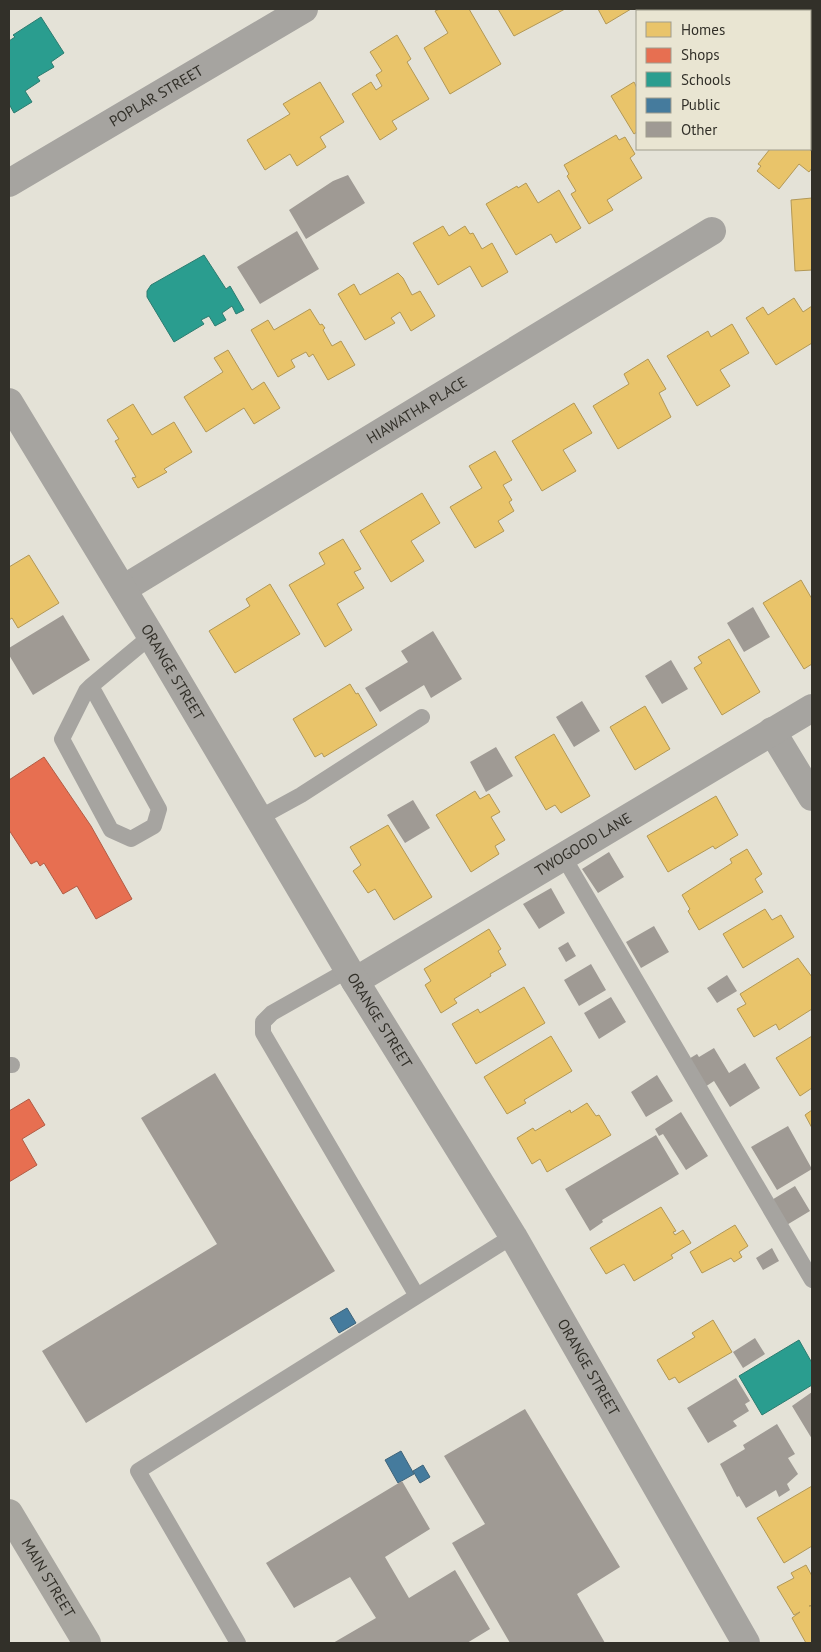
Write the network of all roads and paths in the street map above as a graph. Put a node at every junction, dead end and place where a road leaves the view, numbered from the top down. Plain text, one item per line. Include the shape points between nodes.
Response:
1 (304, 9) edge
2 (9, 183) edge
3 (712, 231) dead end
4 (9, 402) edge
5 (123, 589) junction
6 (151, 636) junction
7 (91, 686) junction
8 (812, 708) edge
9 (422, 717) dead end
10 (772, 731) junction
11 (812, 797) edge
12 (259, 818) junction
13 (563, 856) junction
14 (352, 976) junction
15 (513, 1236) junction
16 (812, 1280) edge
17 (417, 1296) junction
18 (9, 1513) edge
19 (87, 1643) edge
20 (238, 1643) edge
21 (746, 1643) edge

1 - 2 street, POPLAR STREET
3 - 5 street, HIAWATHA PLACE
4 - 5 street, ORANGE STREET
5 - 6 street, ORANGE STREET
6 - 7 lane
6 - 12 street, ORANGE STREET
7 - 7 lane via 62,739 111,830 131,839 154,826 159,809
8 - 10 street, TWOGOOD LANE
9 - 12 lane
10 - 11 street
10 - 13 street, TWOGOOD LANE
12 - 14 street, ORANGE STREET
13 - 14 street, TWOGOOD LANE
13 - 16 lane
14 - 15 street, ORANGE STREET
14 - 17 lane via 272,1013 263,1022 263,1033
15 - 17 lane
15 - 21 street, ORANGE STREET
17 - 20 lane via 138,1471
18 - 19 main road, MAIN STREET

